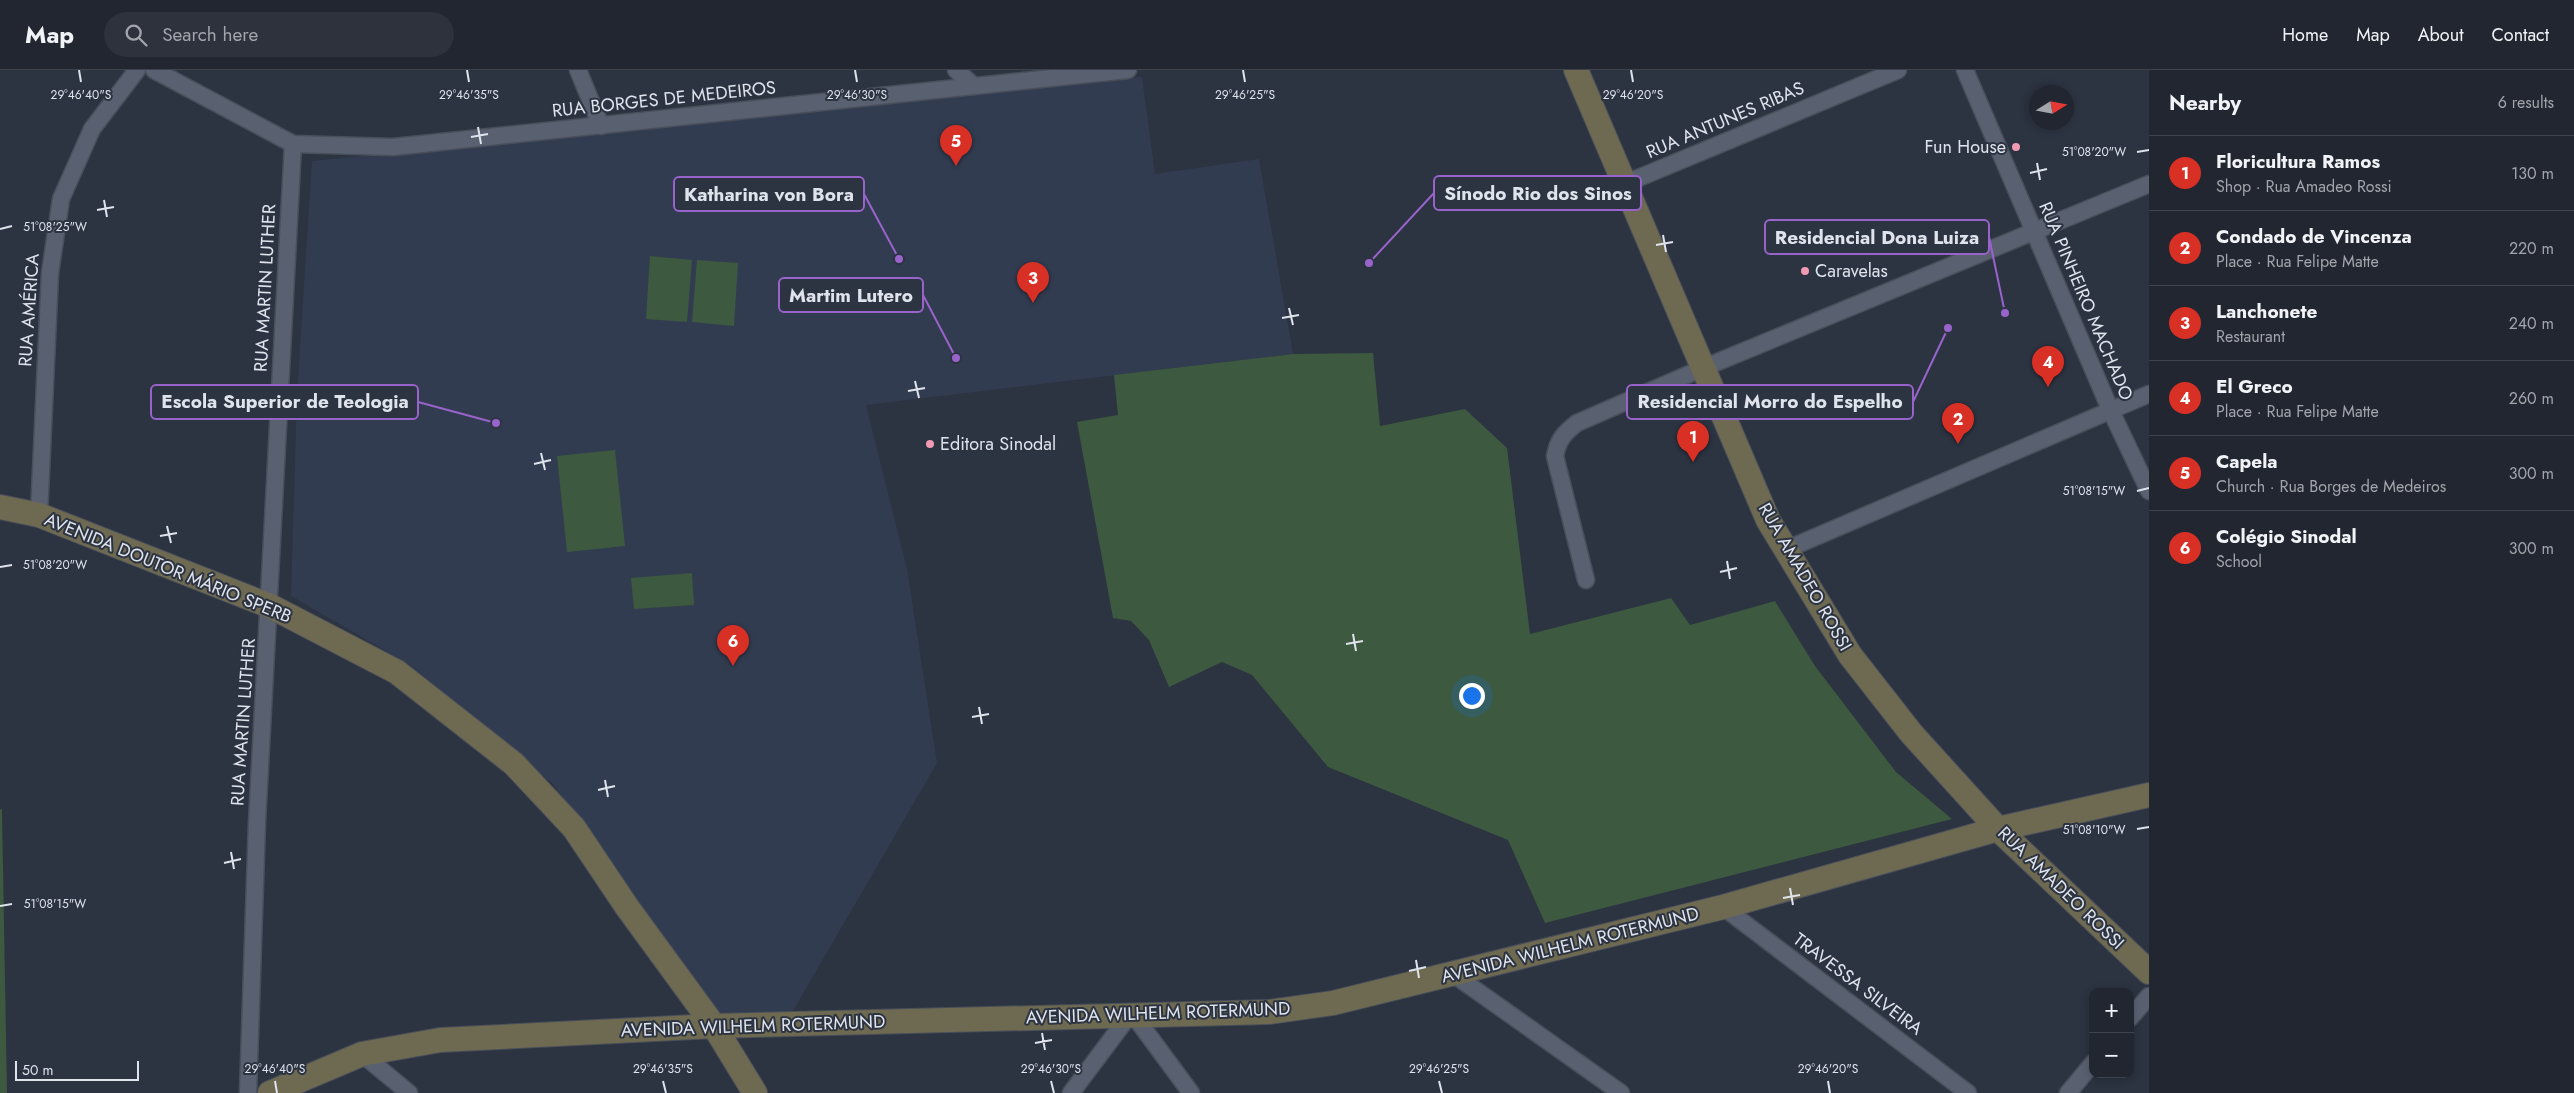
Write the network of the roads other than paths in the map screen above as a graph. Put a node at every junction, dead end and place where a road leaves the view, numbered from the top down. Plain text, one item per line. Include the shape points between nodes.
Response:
1 (137, 70) edge
2 (154, 70) edge
3 (578, 70) edge
4 (956, 70) edge
5 (1128, 70) edge
6 (1576, 70) edge
7 (1898, 70) edge
8 (1965, 70) edge
9 (974, 86) junction
10 (601, 126) junction
11 (293, 144) junction
12 (1624, 184) junction
13 (2149, 184) edge
14 (2034, 231) junction
15 (1703, 368) junction
16 (2149, 394) edge
17 (2110, 410) junction
18 (2149, 491) edge
19 (0, 507) edge
20 (39, 514) junction
21 (1785, 550) junction
22 (1586, 580) dead end
23 (270, 606) junction
24 (2149, 795) edge
25 (1998, 829) junction
26 (1723, 907) junction
27 (2149, 972) edge
28 (1453, 974) junction
29 (2149, 996) edge
30 (2134, 1013) edge
31 (1131, 1017) junction
32 (714, 1026) junction
33 (362, 1054) junction
34 (2089, 1068) edge
35 (248, 1093) edge
36 (270, 1093) edge
37 (409, 1093) edge
38 (755, 1093) edge
39 (1071, 1093) edge
40 (1191, 1093) edge
41 (1620, 1093) edge
42 (1968, 1093) edge
43 (2068, 1093) edge

1 - 20 street, RUA AMÉRICA via 92,129 61,199 50,273
2 - 11 street
3 - 10 street
4 - 9 street
5 - 9 street, RUA BORGES DE MEDEIROS
6 - 12 street, RUA AMADEO ROSSI
7 - 12 street, RUA ANTUNES RIBAS
8 - 14 street, RUA PINHEIRO MACHADO
9 - 10 street, RUA BORGES DE MEDEIROS
10 - 11 street, RUA BORGES DE MEDEIROS via 393,147
11 - 23 street, RUA MARTIN LUTHER
12 - 15 street, RUA AMADEO ROSSI
13 - 14 street
14 - 15 street
14 - 17 street, RUA PINHEIRO MACHADO
15 - 21 street, RUA AMADEO ROSSI via 1768,520
15 - 22 street via 1577,423 1560,439 1555,456
16 - 17 street
17 - 18 street, RUA PINHEIRO MACHADO
17 - 21 street
19 - 20 street, AVENIDA DOUTOR MÁRIO SPERB
20 - 23 street, AVENIDA DOUTOR MÁRIO SPERB
21 - 25 street, RUA AMADEO ROSSI via 1850,655 1911,732
23 - 32 street, AVENIDA DOUTOR MÁRIO SPERB via 396,672 514,764 574,828
23 - 35 street, RUA MARTIN LUTHER via 256,822
24 - 25 street, AVENIDA WILHELM ROTERMUND
25 - 26 street, AVENIDA WILHELM ROTERMUND
25 - 27 street, RUA AMADEO ROSSI
26 - 28 street, AVENIDA WILHELM ROTERMUND
26 - 42 street, TRAVESSA SILVEIRA
28 - 31 street, AVENIDA WILHELM ROTERMUND via 1333,1002 1269,1012
28 - 41 street
29 - 30 street
31 - 32 street, AVENIDA WILHELM ROTERMUND
31 - 39 street
31 - 40 street
32 - 33 street, AVENIDA WILHELM ROTERMUND via 440,1040
32 - 38 street, AVENIDA DOUTOR MÁRIO SPERB
33 - 36 street, AVENIDA WILHELM ROTERMUND
33 - 37 street
34 - 43 street

